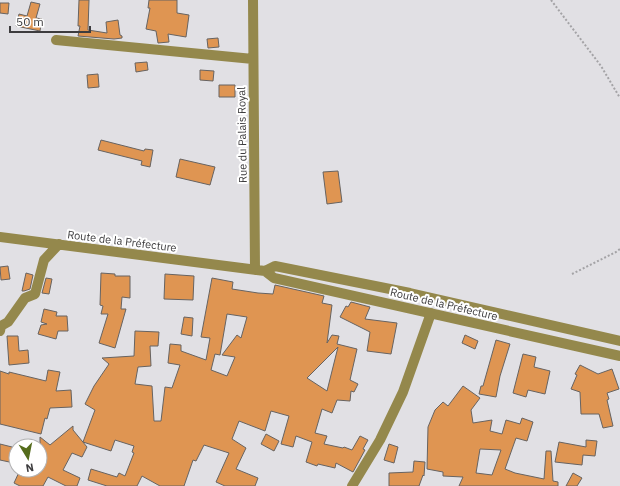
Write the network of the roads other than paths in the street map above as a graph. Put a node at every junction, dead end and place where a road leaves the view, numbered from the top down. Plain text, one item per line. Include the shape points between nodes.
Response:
1 (253, 0) edge
2 (56, 40) dead end
3 (253, 59) junction
4 (0, 237) edge
5 (59, 244) junction
6 (260, 271) junction
7 (431, 313) junction
8 (0, 331) edge
9 (620, 341) edge
10 (620, 356) edge
11 (352, 486) edge

1 - 3 street, Rue du Palais Royal
2 - 3 street
3 - 6 street, Rue du Palais Royal
4 - 5 street, Route de la Préfecture
5 - 6 street, Route de la Préfecture
5 - 8 street via 44,260 35,294 25,298
6 - 7 street, Route de la Préfecture via 274,278
6 - 9 street, Route de la Préfecture via 275,266 410,293
7 - 10 street, Route de la Préfecture
7 - 11 street via 403,392 380,440

